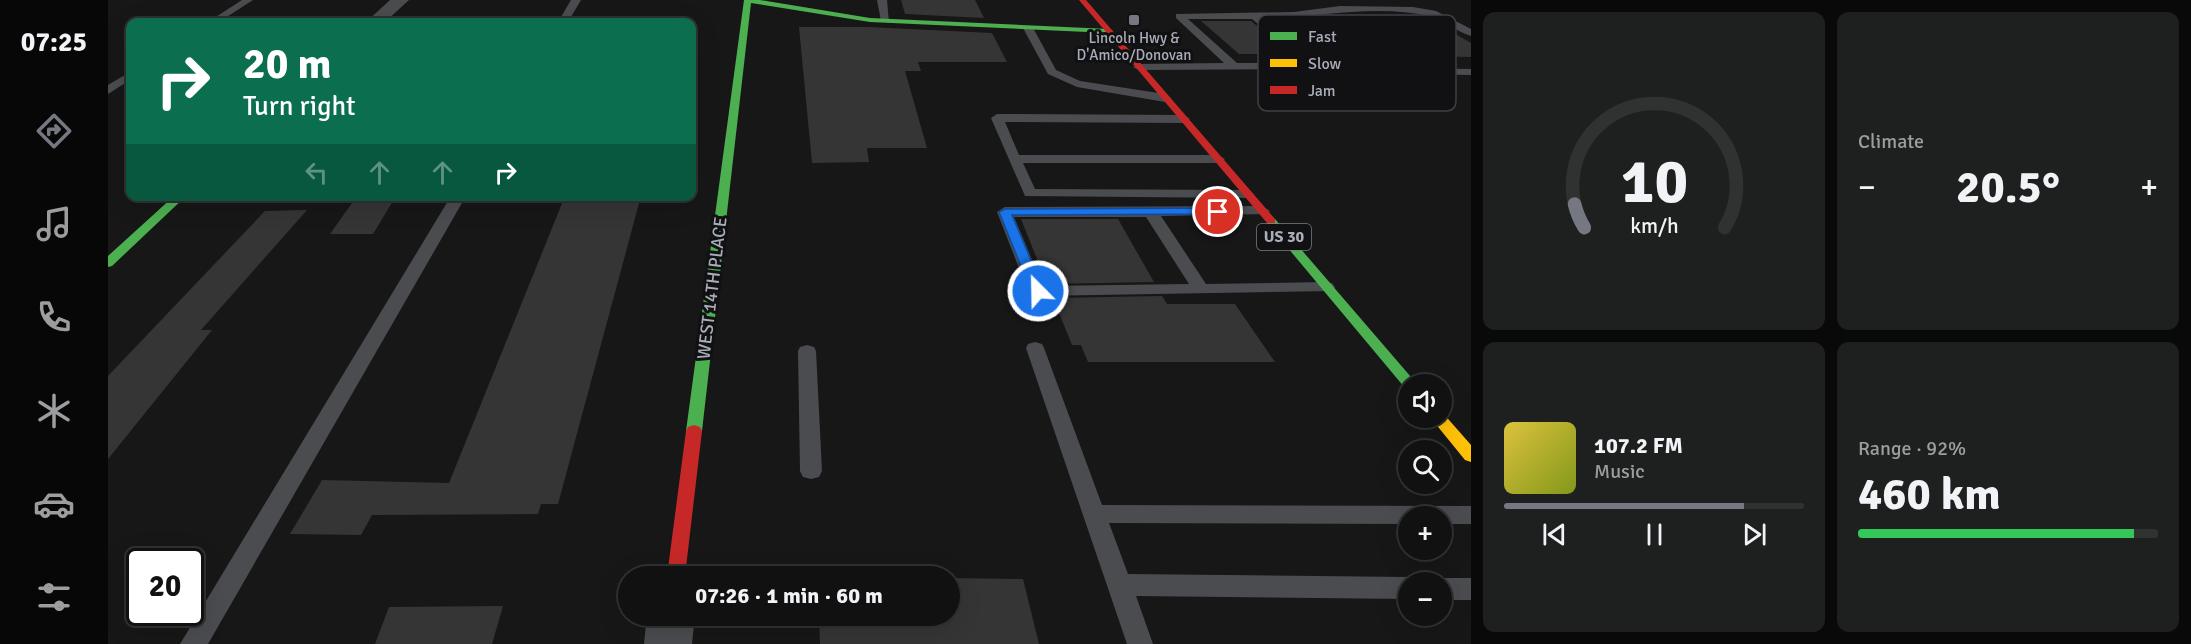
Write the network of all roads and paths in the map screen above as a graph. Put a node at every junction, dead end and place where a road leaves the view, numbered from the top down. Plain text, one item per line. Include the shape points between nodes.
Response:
1 (248, 0) edge
2 (400, 0) edge
3 (576, 0) edge
4 (747, 0) edge
5 (882, 0) edge
6 (1082, 0) edge
7 (1398, 0) edge
8 (1213, 5) dead end
9 (1413, 10) junction
10 (1294, 15) edge
11 (1438, 15) edge
12 (1226, 16) junction
13 (1254, 16) junction
14 (1258, 16) edge
15 (219, 18) edge
16 (380, 18) edge
17 (565, 18) edge
18 (1258, 19) edge
19 (886, 21) junction
20 (1456, 25) edge
21 (1028, 28) junction
22 (1108, 31) junction
23 (1471, 33) edge
24 (1139, 67) junction
25 (1235, 67) junction
26 (1258, 67) edge
27 (1456, 72) edge
28 (1471, 72) edge
29 (126, 78) edge
30 (108, 90) edge
31 (1165, 98) junction
32 (1184, 119) junction
33 (1014, 159) junction
34 (1218, 159) junction
35 (1139, 194) junction
36 (1247, 194) junction
37 (175, 201) edge
38 (456, 201) edge
39 (1151, 212) junction
40 (1262, 212) junction
41 (108, 262) edge
42 (1326, 286) junction
43 (1201, 289) junction
44 (1035, 348) dead end
45 (807, 351) dead end
46 (1401, 374) edge
47 (1447, 428) edge
48 (1471, 456) edge
49 (811, 471) dead end
50 (1094, 514) junction
51 (1471, 515) edge
52 (677, 566) edge
53 (1120, 585) junction
54 (1398, 588) edge
55 (1452, 589) edge
56 (1471, 589) edge
57 (670, 626) edge
58 (193, 644) edge
59 (668, 644) edge
60 (1140, 644) edge

1 - 15 lane
2 - 16 street
3 - 17 lane
4 - 19 street
4 - 52 street, WEST 14TH PLACE
5 - 19 lane
6 - 22 street, US 30
7 - 9 lane
8 - 12 lane
9 - 10 lane via 1340,9
9 - 11 lane
12 - 13 lane
12 - 25 lane via 1179,16
13 - 14 lane
13 - 18 lane
19 - 21 street
20 - 23 lane
21 - 22 street
21 - 31 lane via 1052,72 1077,84
22 - 24 street, US 30
24 - 25 lane
24 - 31 street, US 30
25 - 26 lane
27 - 28 lane
29 - 30 lane
31 - 32 street, US 30
32 - 33 lane via 997,118
32 - 34 street, US 30
33 - 34 lane
33 - 35 lane via 1030,193
34 - 36 street, US 30
35 - 36 lane
35 - 39 lane
36 - 40 street, US 30
37 - 41 street
38 - 58 lane
39 - 40 lane
39 - 43 lane
39 - 43 lane via 1005,212 1038,291
40 - 42 street, US 30
42 - 43 lane
42 - 46 street, US 30
44 - 50 lane
45 - 49 lane
47 - 48 street
50 - 51 lane
50 - 53 lane
53 - 54 lane
53 - 60 lane
55 - 56 lane
57 - 59 street

